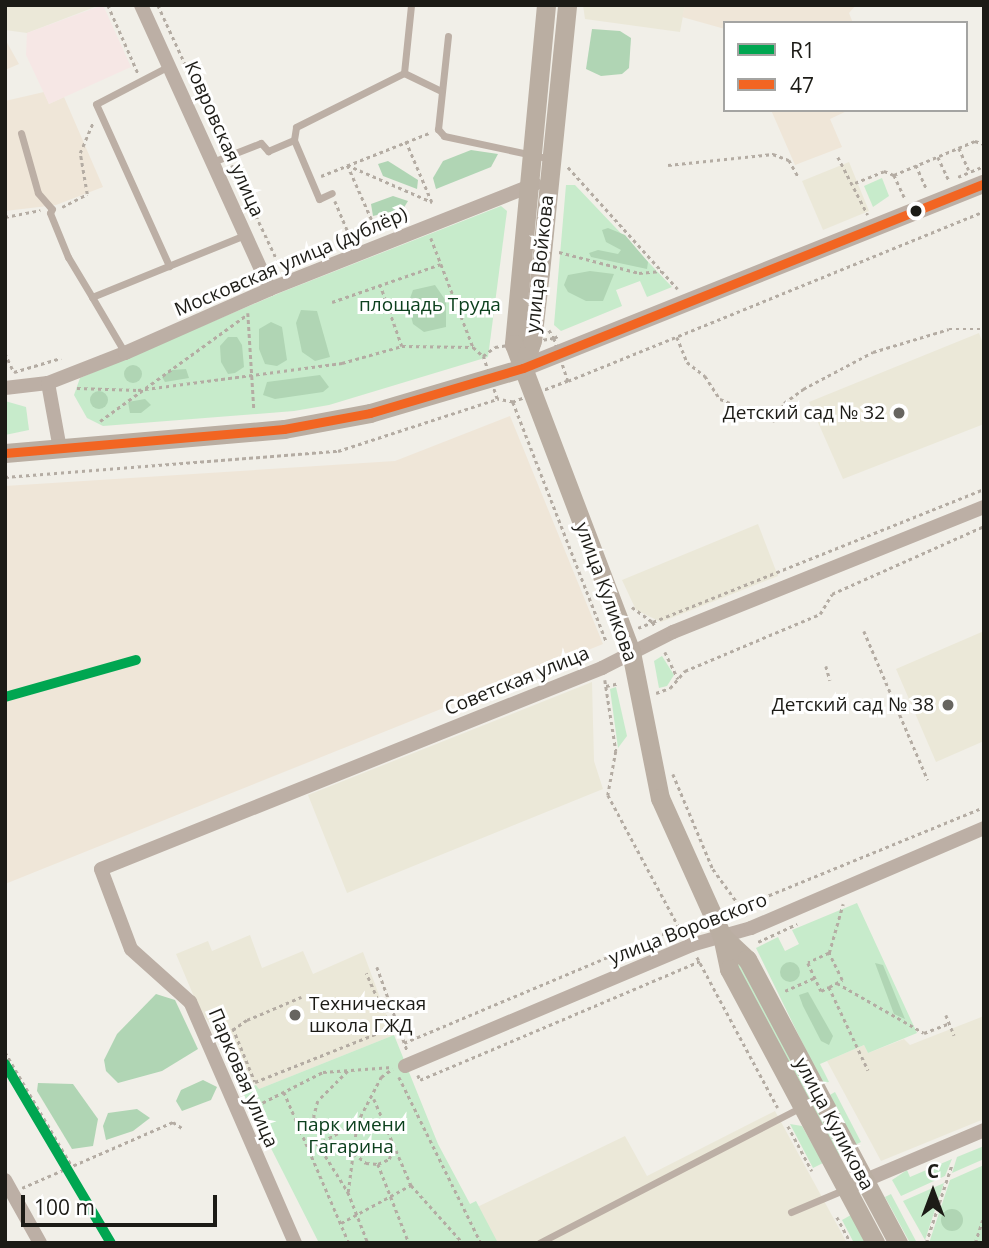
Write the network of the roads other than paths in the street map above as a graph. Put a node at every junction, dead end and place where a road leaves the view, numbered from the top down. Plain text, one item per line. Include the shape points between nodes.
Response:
1 (141, 5) edge
2 (411, 5) edge
3 (546, 5) edge
4 (567, 5) edge
5 (448, 36) dead end
6 (170, 66) junction
7 (404, 73) junction
8 (441, 91) junction
9 (21, 133) dead end
10 (294, 141) junction
11 (531, 155) junction
12 (222, 158) junction
13 (555, 167) junction
14 (984, 184) edge
15 (528, 187) junction
16 (332, 193) road end
17 (246, 235) junction
18 (169, 266) junction
19 (270, 289) junction
20 (92, 297) junction
21 (125, 353) junction
22 (523, 368) junction
23 (48, 383) junction
24 (5, 388) edge
25 (61, 449) junction
26 (5, 453) edge
27 (984, 507) edge
28 (621, 642) junction
29 (984, 828) edge
30 (101, 869) joint
31 (722, 936) junction
32 (404, 1066) road end
33 (802, 1107) junction
34 (984, 1130) edge
35 (855, 1184) junction
36 (9, 1186) edge
37 (791, 1212) dead end
38 (40, 1243) edge
39 (295, 1243) edge
40 (539, 1243) edge
41 (875, 1243) edge
42 (898, 1243) edge

1 - 6 street, Ковровская улица
2 - 7 lane
3 - 11 main road, улица Войкова
4 - 13 main road, улица Войкова
5 - 8 lane
6 - 12 street, Ковровская улица
6 - 18 lane via 96,104
7 - 8 lane
7 - 10 lane via 296,127
8 - 11 lane via 438,129 444,136
9 - 20 lane via 38,193
10 - 12 lane via 268,151 261,143
10 - 16 lane via 319,198
11 - 13 lane
11 - 15 main road, улица Войкова
12 - 17 street, Ковровская улица
13 - 15 street, Московская улица (дублёр)
13 - 22 main road, улица Войкова via 531,341
14 - 22 street
15 - 19 street, Московская улица (дублёр)
15 - 22 main road, улица Войкова via 514,344
17 - 18 lane
17 - 19 street, Ковровская улица
18 - 20 lane
19 - 21 street, Московская улица (дублёр)
20 - 21 lane
21 - 23 street, Московская улица (дублёр)
22 - 25 main road via 370,413 284,429
22 - 28 main road, улица Куликова via 541,396
23 - 24 street, Московская улица (дублёр)
23 - 25 street
25 - 26 main road
27 - 28 street, Советская улица
28 - 30 street, Советская улица via 602,668
28 - 31 main road, улица Куликова via 660,798
29 - 31 street, улица Воровского via 751,928
30 - 39 street, Парковая улица via 131,949 190,1002
31 - 32 street, улица Воровского
31 - 33 main road, улица Куликова via 729,969
31 - 35 main road, улица Куликова via 747,960
33 - 35 main road, улица Куликова
33 - 40 lane
34 - 35 street
35 - 37 lane
35 - 41 main road, улица Куликова
35 - 42 main road, улица Куликова
36 - 38 street

